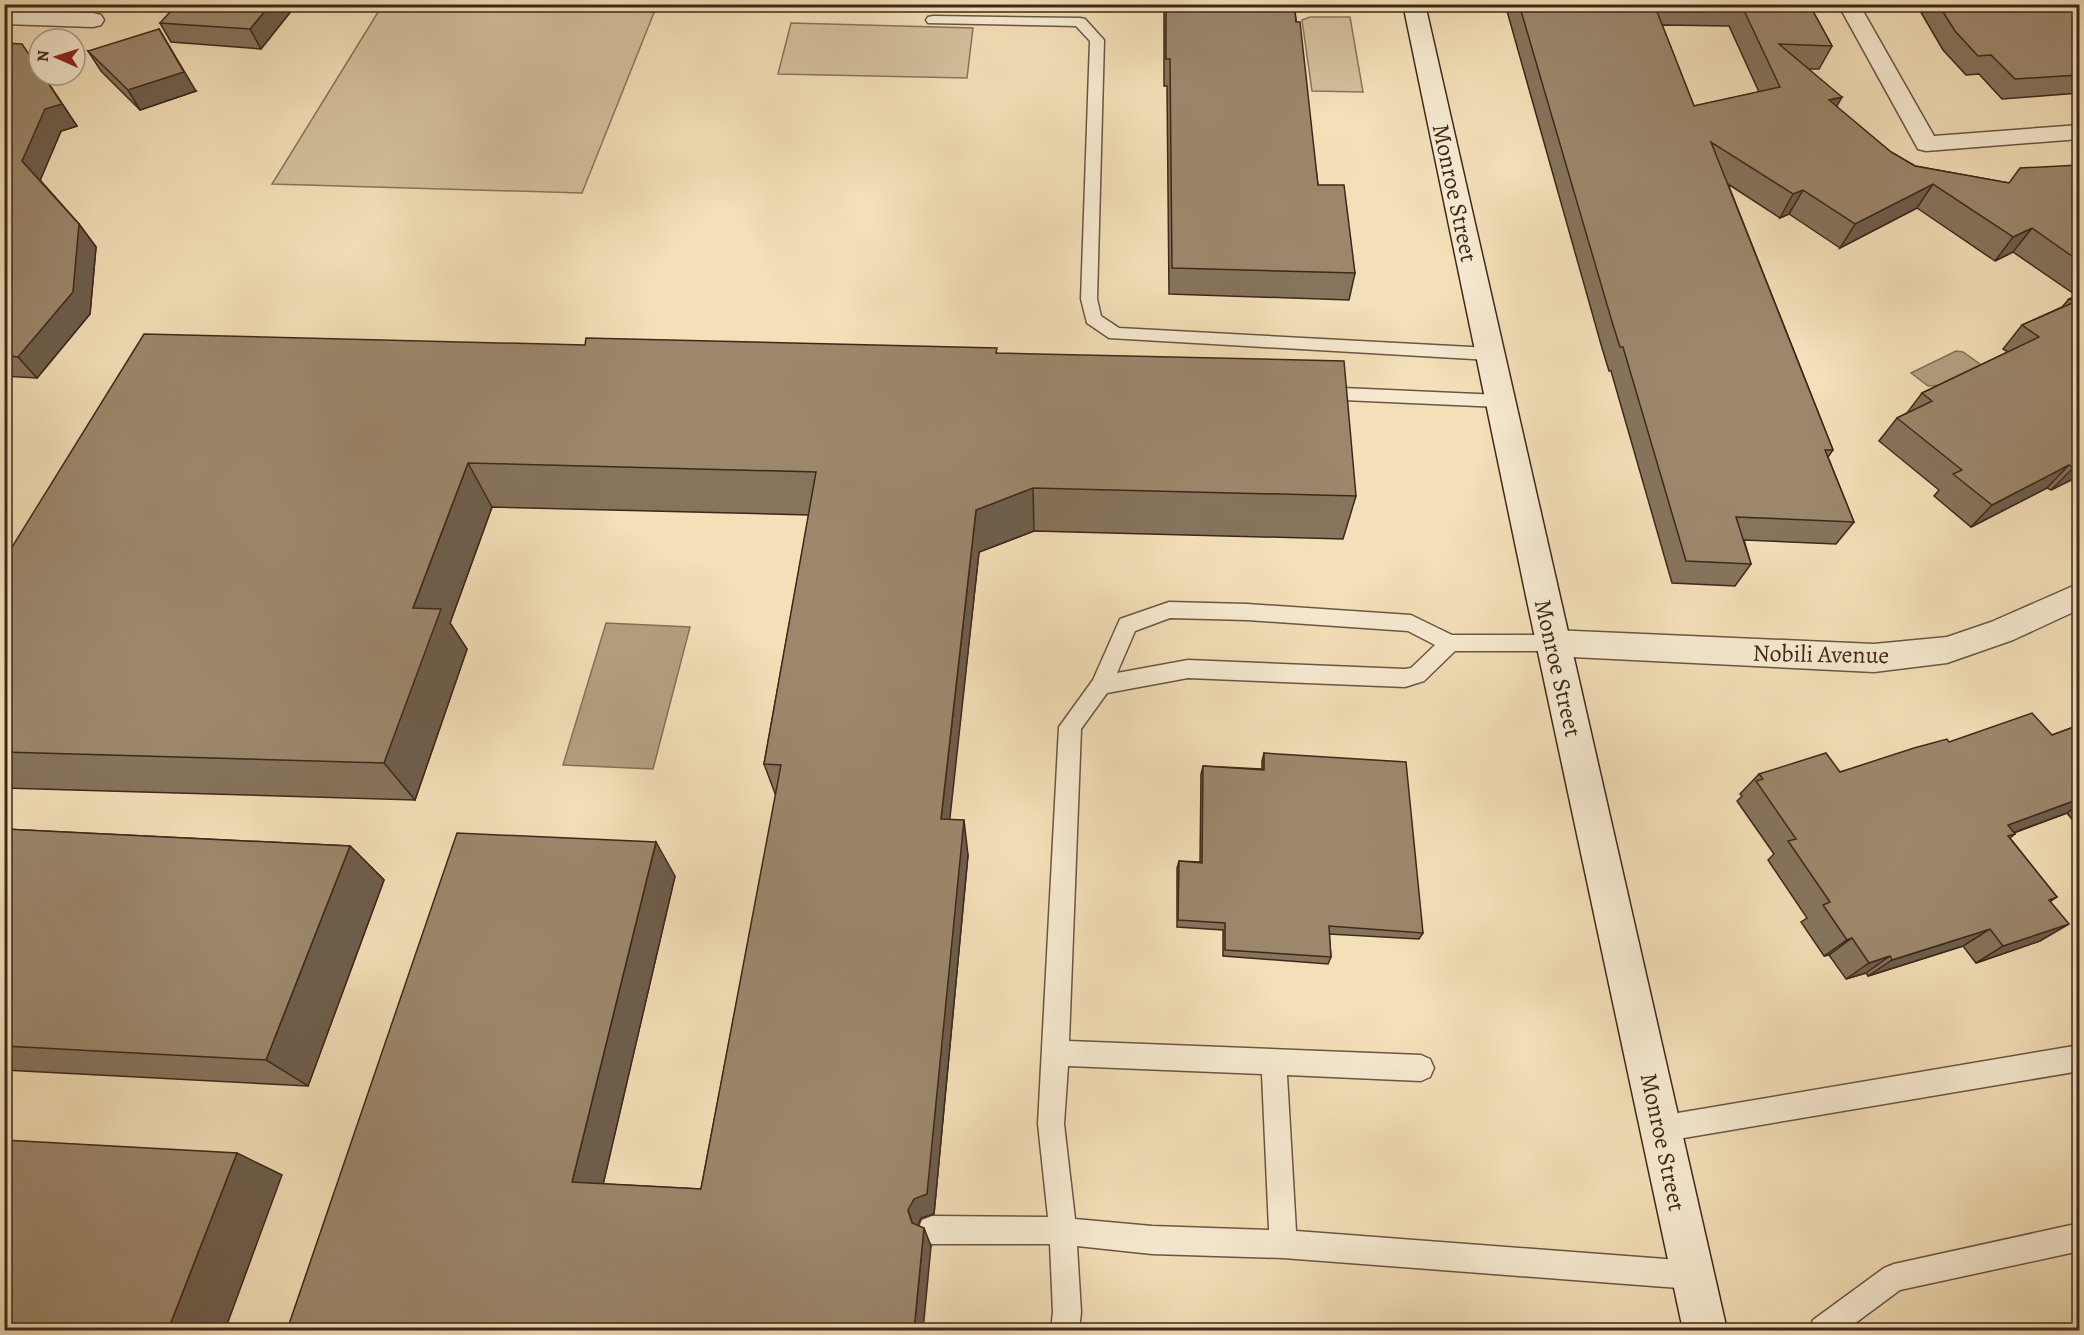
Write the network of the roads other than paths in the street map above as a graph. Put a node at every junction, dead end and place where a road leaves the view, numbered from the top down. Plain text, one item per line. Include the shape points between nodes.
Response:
1 (1414, 4) edge
2 (1848, 4) edge
3 (4, 17) edge
4 (93, 20) dead end
5 (933, 20) dead end
6 (2079, 132) edge
7 (1490, 354) junction
8 (1307, 392) edge
9 (1500, 401) junction
10 (2079, 595) edge
11 (1450, 643) junction
12 (1552, 643) junction
13 (1101, 684) junction
14 (1056, 1053) junction
15 (2079, 1058) edge
16 (1274, 1062) junction
17 (1421, 1068) dead end
18 (1660, 1129) junction
19 (932, 1230) dead end
20 (1063, 1231) junction
21 (2079, 1237) edge
22 (1283, 1244) junction
23 (1692, 1275) junction
24 (1065, 1330) edge
25 (1705, 1330) edge
26 (1823, 1330) edge

1 - 7 main road, Monroe Street
2 - 6 main road via 1926,144
3 - 4 main road
5 - 7 lane via 1080,22 1097,40 1089,299 1093,319 1115,334
7 - 9 main road, Monroe Street
8 - 9 lane
9 - 12 main road, Monroe Street
10 - 12 main road, Nobili Avenue via 2002,631 1947,650 1874,658
11 - 12 lane
11 - 13 lane via 1417,675 1405,678 1188,669
11 - 13 lane via 1411,623 1169,610 1127,625
12 - 18 main road, Monroe Street
13 - 14 lane via 1070,727
14 - 16 lane
14 - 20 lane via 1051,1124
15 - 18 lane
16 - 17 lane
16 - 22 lane
18 - 23 main road, Monroe Street
19 - 20 lane
20 - 22 lane via 1152,1240
20 - 24 lane
21 - 26 lane via 1894,1278
22 - 23 lane
23 - 25 main road, Monroe Street

